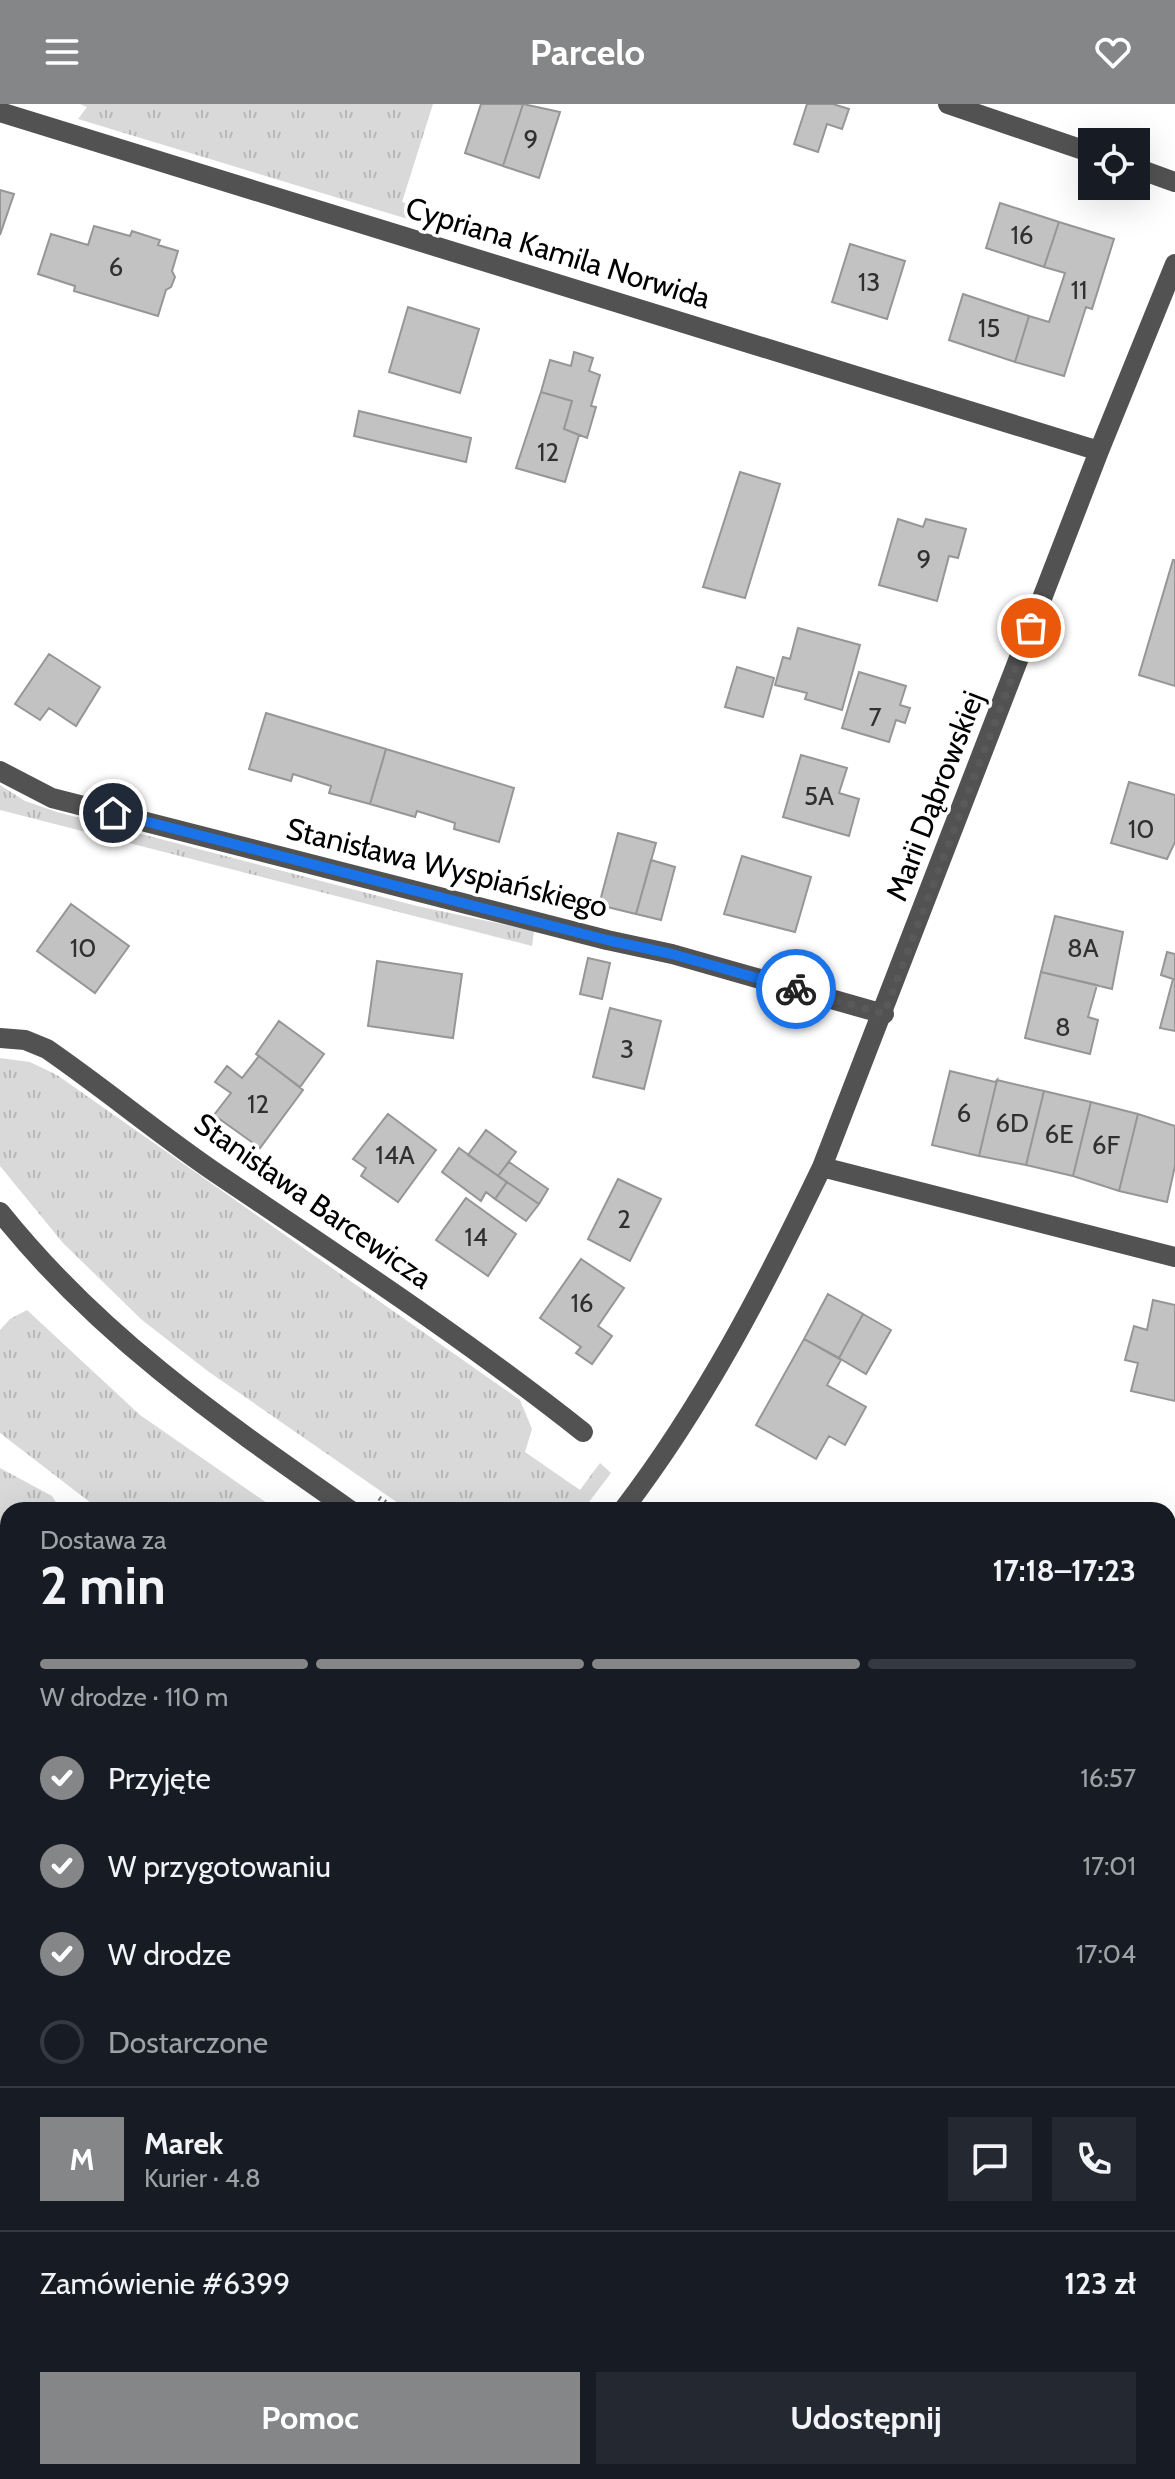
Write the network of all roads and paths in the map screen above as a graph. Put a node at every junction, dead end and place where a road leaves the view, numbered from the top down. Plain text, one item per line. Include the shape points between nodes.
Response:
1 (948, 104) edge
2 (0, 112) edge
3 (1078, 148) edge
4 (1150, 173) edge
5 (1175, 182) edge
6 (1175, 264) edge
7 (1099, 451) junction
8 (0, 771) edge
9 (884, 1014) junction
10 (0, 1038) edge
11 (822, 1167) junction
12 (0, 1212) edge
13 (1175, 1257) edge
14 (583, 1432) dead end
15 (339, 1502) edge
16 (628, 1502) edge

1 - 3 street
2 - 7 street, Cypriana Kamila Norwida
4 - 5 street
6 - 7 street, Marii Dąbrowskiej
7 - 9 street, Marii Dąbrowskiej
8 - 9 street, Stanisława Wyspiańskiego via 52,798 672,954
9 - 11 street, Marii Dąbrowskiej
10 - 14 street, Stanisława Barcewicza via 47,1049 527,1387
11 - 13 street
11 - 16 street, Marii Dąbrowskiej via 733,1343
12 - 15 street via 96,1318 147,1363

